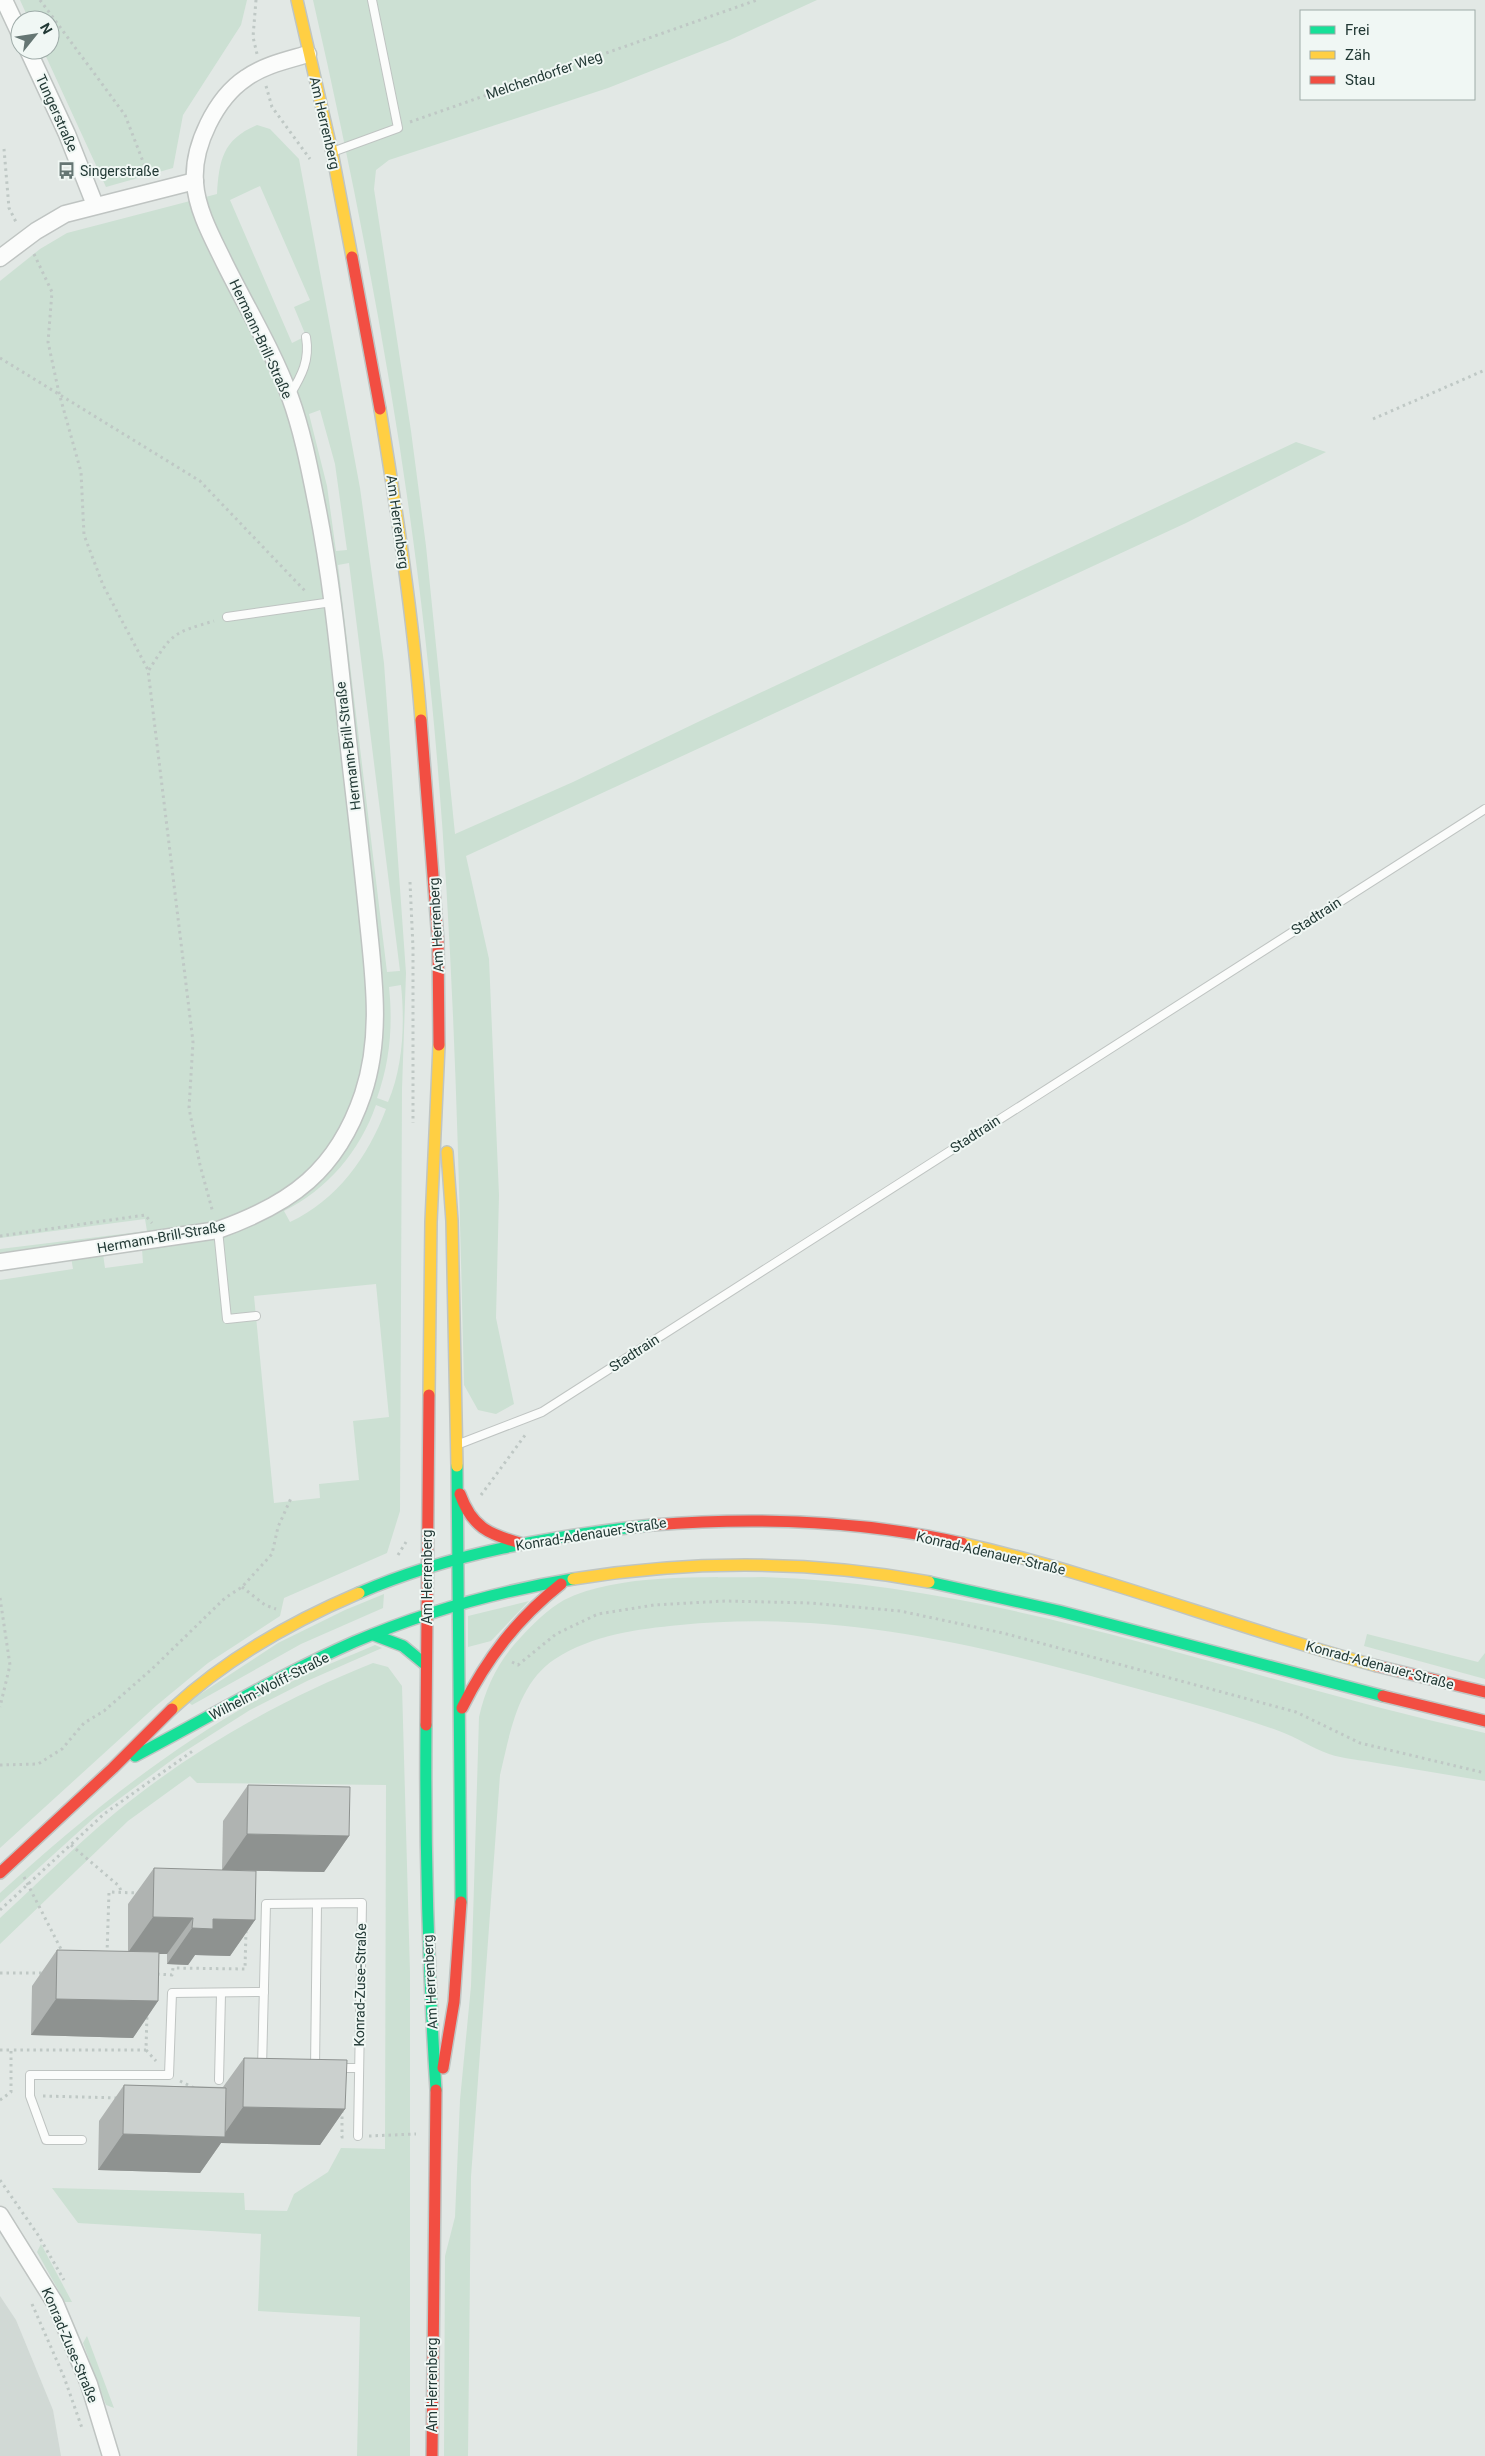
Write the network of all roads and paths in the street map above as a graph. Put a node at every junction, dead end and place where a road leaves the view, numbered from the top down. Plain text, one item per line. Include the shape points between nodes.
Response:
1 (4, 0) edge
2 (40, 0) edge
3 (256, 0) edge
4 (297, 0) edge
5 (372, 0) edge
6 (757, 0) edge
7 (10, 13) edge
8 (308, 54) junction
9 (33, 60) edge
10 (261, 69) junction
11 (398, 128) junction
12 (4, 149) dead end
13 (332, 152) junction
14 (312, 165) dead end
15 (195, 182) junction
16 (154, 191) junction
17 (95, 205) junction
18 (22, 232) junction
19 (0, 258) edge
20 (306, 336) dead end
21 (0, 358) edge
22 (1485, 370) edge
23 (59, 392) junction
24 (290, 396) junction
25 (1373, 420) dead end
26 (325, 603) junction
27 (227, 617) joint
28 (148, 670) junction
29 (1485, 809) edge
30 (439, 1051) junction
31 (218, 1230) junction
32 (0, 1236) edge
33 (166, 1238) junction
34 (0, 1262) edge
35 (256, 1316) dead end
36 (542, 1412) junction
37 (457, 1445) junction
38 (457, 1485) junction
39 (292, 1496) dead end
40 (476, 1502) dead end
41 (408, 1536) dead end
42 (523, 1544) junction
43 (394, 1558) dead end
44 (459, 1560) junction
45 (426, 1570) junction
46 (565, 1581) junction
47 (0, 1598) edge
48 (458, 1606) junction
49 (427, 1616) junction
50 (374, 1635) junction
51 (491, 1653) junction
52 (426, 1665) junction
53 (1485, 1692) edge
54 (0, 1707) edge
55 (460, 1713) junction
56 (1485, 1721) edge
57 (195, 1750) dead end
58 (0, 1765) edge
59 (116, 1765) junction
60 (1485, 1773) edge
61 (71, 1845) junction
62 (0, 1873) edge
63 (27, 1884) junction
64 (122, 1893) junction
65 (141, 1893) dead end
66 (317, 1904) junction
67 (0, 1910) edge
68 (246, 1925) edge
69 (107, 1956) edge
70 (68, 1959) edge
71 (0, 1973) edge
72 (52, 1974) dead end
73 (149, 1974) edge
74 (264, 1992) junction
75 (221, 1994) junction
76 (147, 2012) edge
77 (0, 2050) edge
78 (11, 2050) junction
79 (271, 2068) edge
80 (306, 2068) edge
81 (324, 2068) edge
82 (332, 2068) edge
83 (359, 2068) junction
84 (315, 2069) junction
85 (219, 2080) joint
86 (10, 2092) junction
87 (188, 2094) edge
88 (30, 2096) junction
89 (125, 2098) edge
90 (0, 2100) edge
91 (437, 2103) junction
92 (342, 2109) edge
93 (419, 2134) dead end
94 (358, 2136) junction
95 (82, 2140) dead end
96 (0, 2214) edge
97 (31, 2302) dead end
98 (83, 2430) dead end
99 (111, 2456) edge
100 (432, 2456) edge

1 - 7 street
2 - 16 path via 126,115
3 - 10 path via 253,37
4 - 8 main road, Am Herrenberg
5 - 11 lane
6 - 11 path, Melchendorfer Weg
8 - 10 street, Hermann-Brill-Straße
8 - 13 main road, Am Herrenberg
9 - 17 street, Tungerstraße
10 - 14 path via 272,107 310,156
10 - 15 street, Hermann-Brill-Straße via 243,79 221,102 197,155
11 - 13 lane
12 - 18 path via 10,208
13 - 30 main road, Am Herrenberg via 394,493 416,658 438,941
15 - 16 street
15 - 24 street, Hermann-Brill-Straße via 210,234
16 - 17 street
17 - 18 street
18 - 19 street
18 - 23 path via 52,292 48,342
20 - 24 lane via 309,352 305,369
21 - 23 path
22 - 25 path
23 - 26 path via 200,481
23 - 28 path via 81,472 84,534 103,585
24 - 26 street, Hermann-Brill-Straße via 308,459 325,546
26 - 27 lane
26 - 31 street, Hermann-Brill-Straße via 376,1003 372,1061 350,1126 318,1173 288,1198 251,1218
27 - 28 path via 175,635 167,641
28 - 31 path via 194,1042 189,1108
29 - 36 lane, Stadtrain
30 - 37 main road, Am Herrenberg via 452,1221
30 - 45 main road, Am Herrenberg via 431,1222
31 - 33 street, Hermann-Brill-Straße
31 - 35 lane via 227,1319
32 - 33 path via 145,1215
33 - 34 street, Hermann-Brill-Straße
36 - 37 lane, Stadtrain
36 - 40 path
37 - 38 main road, Am Herrenberg
38 - 42 main road via 463,1505 477,1526 498,1537
38 - 44 main road, Am Herrenberg
39 - 58 path via 278,1527 272,1554 242,1587 226,1598 104,1711 84,1723 62,1749 38,1764
41 - 43 path via 404,1547
42 - 44 main road, Konrad-Adenauer-Straße
42 - 53 main road, Konrad-Adenauer-Straße via 630,1526 732,1519 860,1526 955,1542 1043,1563 1320,1650
44 - 45 main road, Konrad-Adenauer-Straße
44 - 48 main road, Am Herrenberg
45 - 49 main road, Am Herrenberg
45 - 59 main road, Wilhelm-Wolff-Straße via 354,1595 261,1642 174,1707
46 - 48 main road, Konrad-Adenauer-Straße
46 - 51 main road via 525,1614
46 - 56 main road, Konrad-Adenauer-Straße via 635,1571 731,1566 790,1566 905,1578 1053,1608
47 - 54 path via 10,1665
48 - 49 main road, Wilhelm-Wolff-Straße
48 - 55 main road, Am Herrenberg
49 - 50 main road, Wilhelm-Wolff-Straße
49 - 52 main road, Am Herrenberg
50 - 52 main road via 398,1641
50 - 59 main road, Wilhelm-Wolff-Straße via 283,1676
51 - 55 main road
51 - 60 path via 518,1665 556,1634 598,1614 654,1605 725,1601 810,1603 900,1611 1004,1633 1287,1710 1360,1743
52 - 91 main road, Am Herrenberg via 425,1846
55 - 91 main road, Am Herrenberg via 460,1942 454,2002
57 - 61 path via 104,1814
59 - 62 main road, Wilhelm-Wolff-Straße
61 - 63 path
61 - 64 path via 119,1886
63 - 67 path
63 - 70 path
64 - 65 path
64 - 69 path via 109,1892
66 - 74 lane, Konrad-Zuse-Straße via 266,1904
66 - 83 lane, Konrad-Zuse-Straße via 362,1903
66 - 84 lane
68 - 73 path via 244,1969 173,1968 172,1975
71 - 72 path
74 - 75 lane
74 - 79 lane, Konrad-Zuse-Straße via 262,2068
75 - 85 lane
75 - 88 lane via 172,1994 169,2075 30,2075
76 - 78 path via 146,2050
77 - 78 path
78 - 86 path
80 - 84 lane
81 - 84 lane
82 - 83 lane
83 - 94 lane
85 - 87 path via 195,2088
86 - 88 path
86 - 90 path
88 - 89 path
88 - 95 lane via 46,2140
91 - 100 main road, Am Herrenberg
92 - 94 path via 342,2137
93 - 94 path
96 - 99 street, Konrad-Zuse-Straße via 55,2303 89,2384
97 - 98 path

